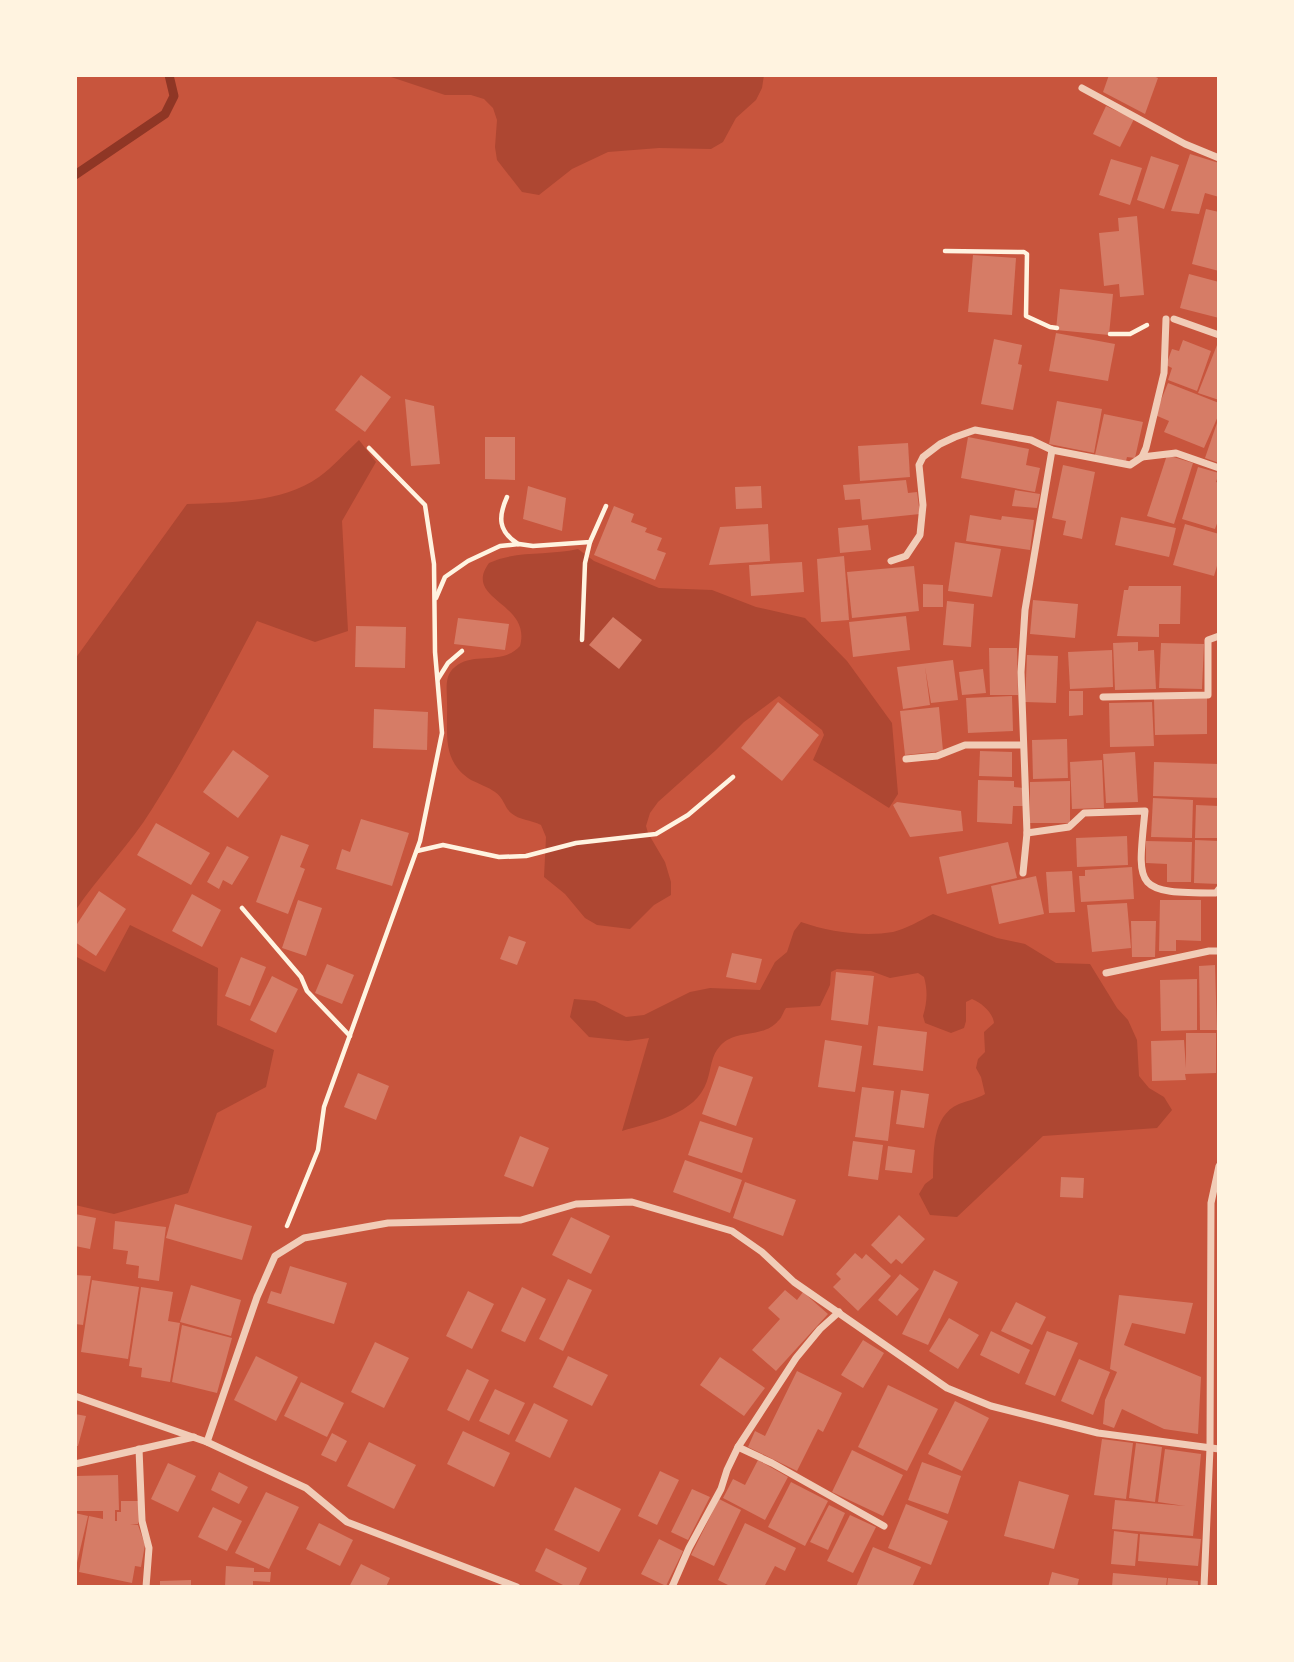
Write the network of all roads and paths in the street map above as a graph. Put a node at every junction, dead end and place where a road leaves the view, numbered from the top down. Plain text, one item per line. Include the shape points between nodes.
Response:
1 (1082, 88) dead end
2 (1219, 158) edge
3 (946, 251) dead end
4 (1170, 319) junction
5 (1057, 328) dead end
6 (1110, 334) dead end
7 (1219, 335) edge
8 (369, 448) dead end
9 (1052, 450) junction
10 (1142, 457) junction
11 (1219, 468) edge
12 (507, 497) dead end
13 (606, 506) dead end
14 (590, 542) junction
15 (519, 544) junction
16 (891, 561) dead end
17 (434, 601) junction
18 (1219, 636) edge
19 (582, 640) dead end
20 (462, 651) dead end
21 (437, 681) junction
22 (1103, 697) dead end
23 (1023, 745) junction
24 (906, 759) dead end
25 (733, 777) dead end
26 (1027, 833) junction
27 (416, 851) junction
28 (1023, 873) dead end
29 (1219, 889) edge
30 (242, 908) dead end
31 (1219, 951) edge
32 (1106, 973) dead end
33 (350, 1036) junction
34 (1219, 1166) edge
35 (275, 1256) junction
36 (1216, 1298) edge
37 (839, 1312) junction
38 (75, 1396) edge
39 (194, 1437) junction
40 (207, 1441) junction
41 (738, 1447) junction
42 (139, 1449) junction
43 (1214, 1449) edge
44 (75, 1464) edge
45 (884, 1526) dead end
46 (146, 1587) edge
47 (517, 1587) edge
48 (672, 1587) edge
49 (1204, 1587) edge

1 - 2 street
3 - 5 path via 1027,254 1026,316
4 - 6 path via 1160,318 1130,334
4 - 7 street
4 - 10 street via 1164,373
8 - 17 path via 425,505
9 - 10 street via 1130,465
9 - 16 street via 1031,440 975,430 940,444 919,465 920,536 906,556
9 - 23 street via 1025,610 1020,702
10 - 11 street via 1176,453
12 - 15 path via 500,523
13 - 14 path
14 - 15 path
14 - 19 path
15 - 17 path via 500,546 468,561 445,577
17 - 21 path
18 - 22 street via 1208,639 1208,695
20 - 21 path
21 - 27 path via 442,733
23 - 24 street via 965,745 937,756
23 - 26 street
25 - 27 path via 688,815 656,834 499,858 443,845
26 - 28 street
26 - 29 street via 1069,827 1084,813 1144,811 1143,879 1152,888 1184,893 1216,893
27 - 33 path
30 - 33 path via 301,977 307,991
31 - 32 street
33 - 35 path via 324,1107 318,1150
34 - 36 street via 1211,1203
35 - 37 street via 304,1238 388,1223 521,1220 576,1204 632,1202 732,1231
35 - 40 street
36 - 43 street
37 - 41 street via 796,1358
37 - 43 street via 947,1388 992,1406 1098,1433
38 - 39 street
39 - 40 street
39 - 42 street
40 - 47 street via 306,1488 347,1522
41 - 45 street
41 - 48 street
42 - 44 street
42 - 46 street via 142,1521 149,1548
43 - 49 street

